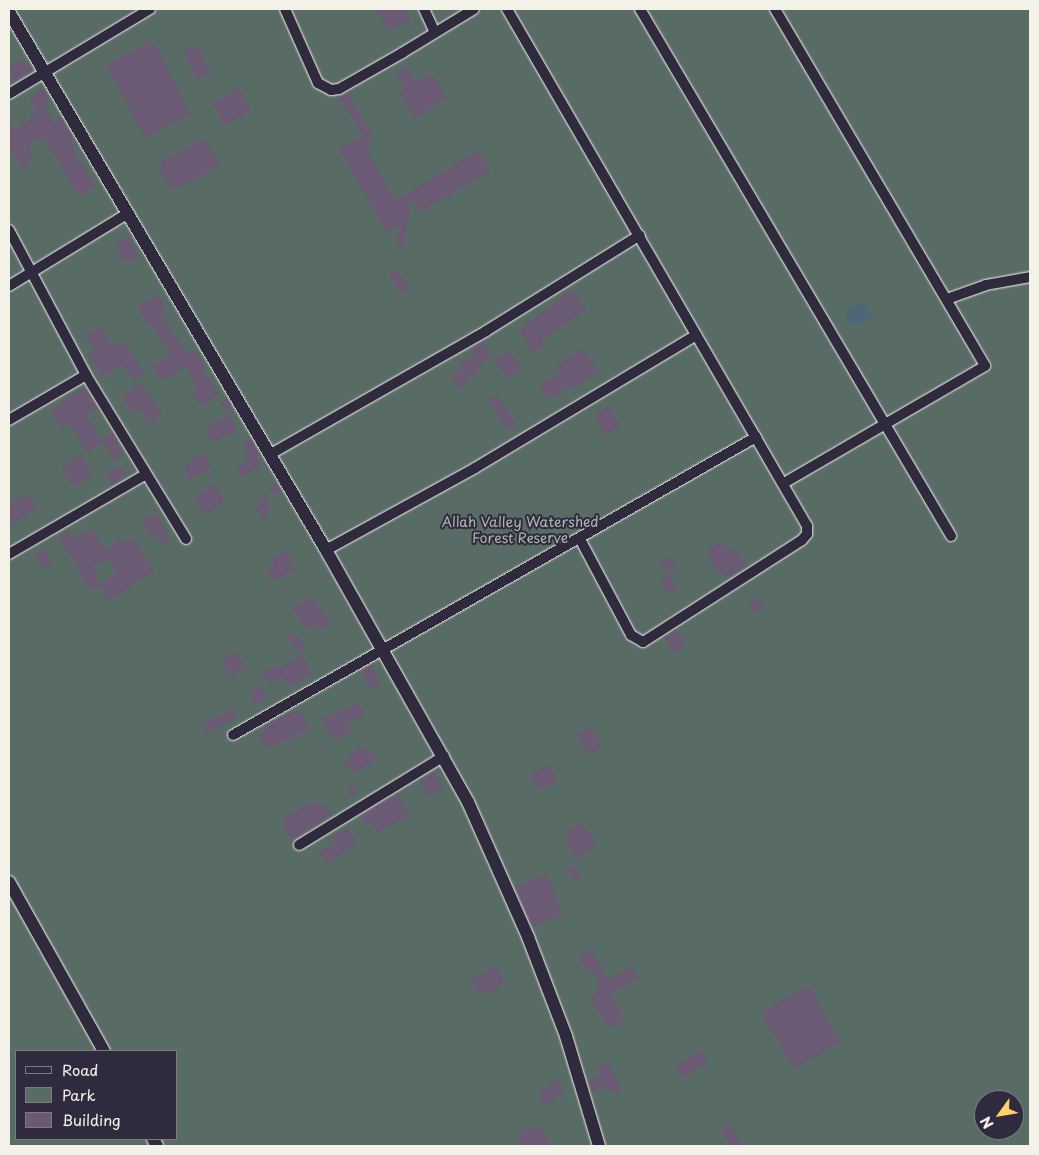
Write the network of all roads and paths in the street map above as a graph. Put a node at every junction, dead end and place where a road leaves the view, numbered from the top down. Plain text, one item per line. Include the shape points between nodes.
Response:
1 (150, 9) edge
2 (285, 9) edge
3 (424, 9) edge
4 (474, 9) edge
5 (507, 9) edge
6 (640, 9) edge
7 (776, 9) edge
8 (9, 12) edge
9 (434, 33) junction
10 (45, 72) junction
11 (9, 94) edge
12 (127, 214) junction
13 (9, 230) edge
14 (640, 235) junction
15 (32, 272) junction
16 (1030, 277) edge
17 (9, 286) edge
18 (947, 299) junction
19 (696, 336) junction
20 (86, 375) junction
21 (9, 420) edge
22 (884, 425) junction
23 (756, 437) junction
24 (269, 455) junction
25 (145, 475) junction
26 (784, 484) junction
27 (950, 536) dead end
28 (580, 539) junction
29 (186, 540) dead end
30 (326, 550) junction
31 (9, 554) edge
32 (383, 650) junction
33 (233, 735) dead end
34 (444, 756) junction
35 (298, 845) dead end
36 (9, 882) edge
37 (103, 1050) edge
38 (599, 1146) edge

1 - 10 street
2 - 9 street via 318,83 331,90 339,89
3 - 9 street
4 - 9 street
5 - 14 street
6 - 22 street
7 - 18 street
8 - 10 street
10 - 11 street
10 - 12 street
12 - 15 street
12 - 24 street
13 - 15 street
14 - 19 street
14 - 24 street via 486,331
15 - 17 street
15 - 20 street
16 - 18 street via 986,285
18 - 22 street via 985,366
19 - 23 street
19 - 30 street via 475,468
20 - 21 street
20 - 25 street
22 - 26 street
22 - 27 street
23 - 26 street
23 - 28 street
24 - 30 street
25 - 29 street
25 - 31 street
26 - 28 street via 804,516 807,534 802,540 650,640 637,640 631,635
28 - 32 street
30 - 32 street
32 - 33 street
32 - 34 street
34 - 35 street
34 - 38 street via 491,851 528,937 566,1036
36 - 37 street

